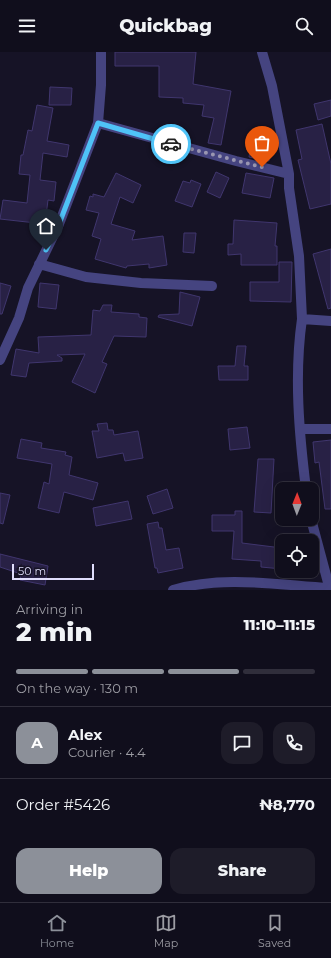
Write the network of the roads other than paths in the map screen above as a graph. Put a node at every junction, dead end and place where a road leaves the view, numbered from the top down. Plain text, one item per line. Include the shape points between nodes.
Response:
1 (101, 52) edge
2 (262, 52) edge
3 (98, 123) junction
4 (289, 174) junction
5 (39, 264) junction
6 (212, 286) dead end
7 (302, 319) junction
8 (331, 321) edge
9 (0, 360) edge
10 (301, 429) junction
11 (331, 429) edge
12 (305, 482) edge
13 (314, 526) edge
14 (329, 589) edge
15 (173, 590) edge

1 - 3 street
2 - 4 street via 272,86
3 - 4 street
3 - 5 street via 59,224
4 - 7 street via 299,256
5 - 6 street via 86,277 141,283
5 - 9 street
7 - 8 street
7 - 10 street via 297,383
10 - 11 street
10 - 12 street
13 - 14 street
14 - 15 street via 235,582 193,584

